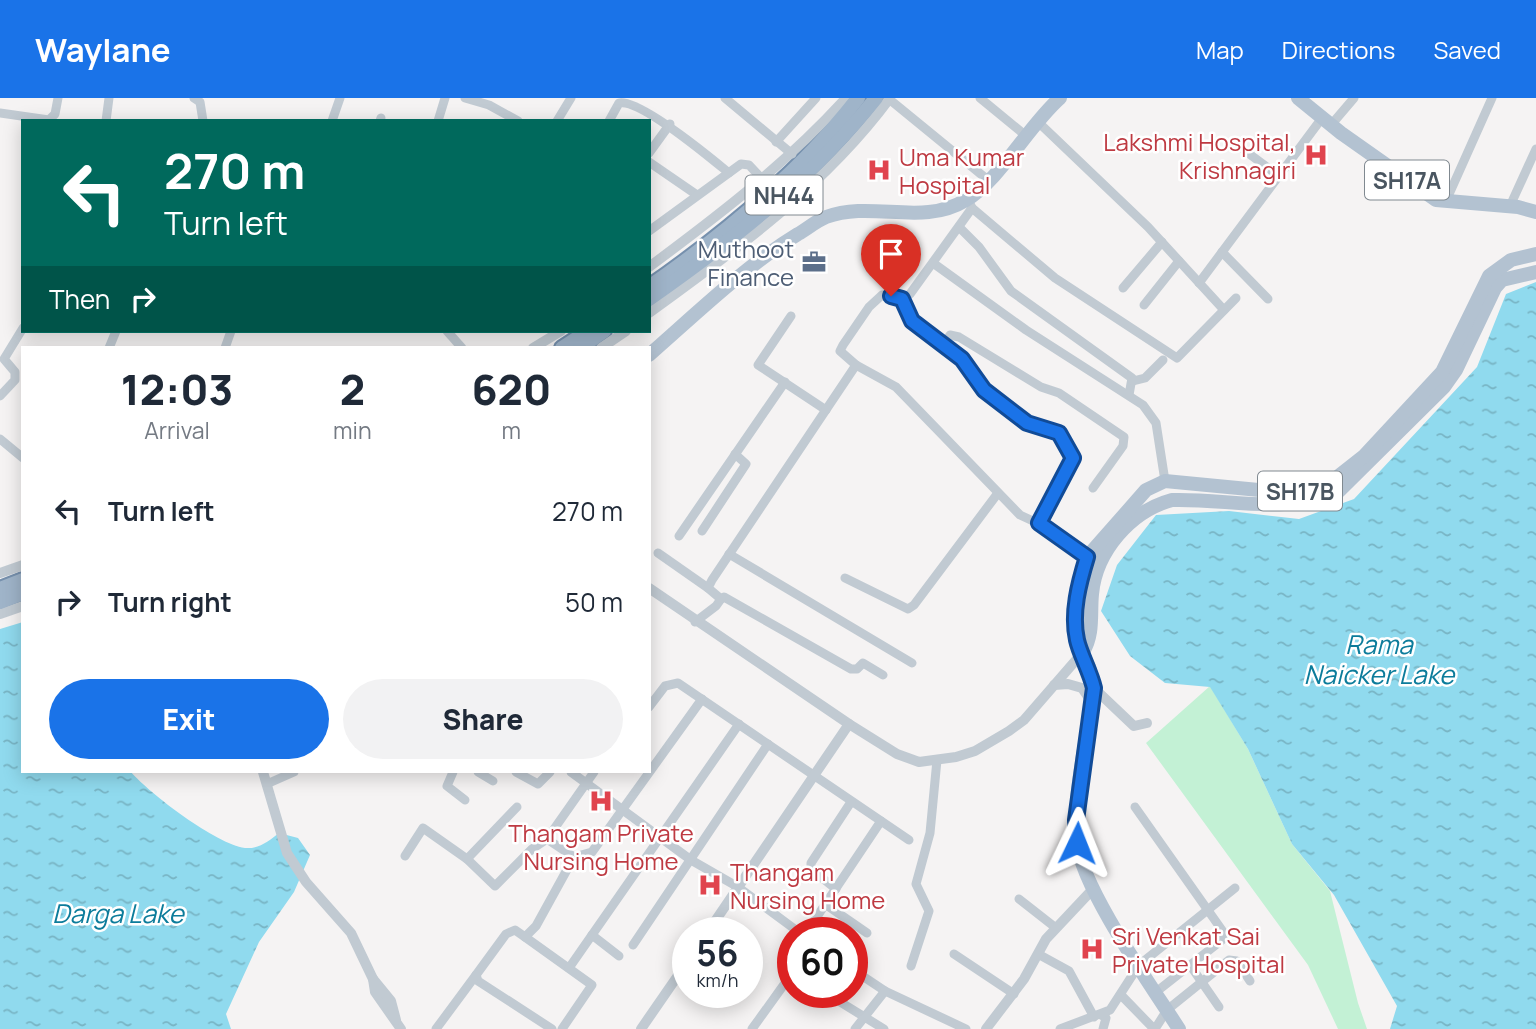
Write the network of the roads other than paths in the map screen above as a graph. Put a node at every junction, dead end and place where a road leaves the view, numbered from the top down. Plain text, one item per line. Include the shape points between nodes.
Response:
1 (58, 98) edge
2 (109, 98) edge
3 (194, 98) edge
4 (340, 98) edge
5 (445, 98) edge
6 (465, 98) edge
7 (571, 98) edge
8 (725, 98) edge
9 (816, 98) edge
10 (846, 98) edge
11 (858, 98) edge
12 (885, 98) edge
13 (979, 98) edge
14 (1060, 98) edge
15 (1298, 98) edge
16 (1354, 98) edge
17 (1492, 98) edge
18 (0, 113) edge
19 (41, 119) edge
20 (49, 119) edge
21 (106, 119) edge
22 (203, 119) edge
23 (333, 119) edge
24 (439, 119) edge
25 (514, 119) edge
26 (558, 119) edge
27 (610, 119) edge
28 (1037, 121) junction
29 (1326, 122) junction
30 (670, 124) junction
31 (1025, 135) junction
32 (776, 142) junction
33 (1536, 149) edge
34 (651, 150) edge
35 (1244, 150) dead end
36 (792, 154) junction
37 (651, 163) edge
38 (729, 173) junction
39 (1279, 176) junction
40 (762, 179) junction
41 (988, 180) junction
42 (697, 195) junction
43 (1446, 201) junction
44 (970, 204) junction
45 (1510, 206) junction
46 (740, 208) junction
47 (1536, 212) edge
48 (652, 225) edge
49 (959, 227) junction
50 (1162, 242) junction
51 (1222, 252) junction
52 (1533, 254) edge
53 (1179, 261) junction
54 (933, 263) junction
55 (651, 266) edge
56 (697, 271) junction
57 (1534, 272) edge
58 (1199, 283) junction
59 (651, 286) edge
60 (1123, 288) dead end
61 (651, 298) edge
62 (1236, 298) dead end
63 (902, 299) junction
64 (1268, 299) dead end
65 (1144, 306) dead end
66 (1224, 310) junction
67 (651, 311) edge
68 (791, 316) dead end
69 (21, 331) edge
70 (558, 333) edge
71 (585, 333) edge
72 (601, 333) edge
73 (623, 333) edge
74 (943, 345) junction
75 (536, 346) edge
76 (565, 346) edge
77 (582, 346) edge
78 (604, 346) edge
79 (651, 353) edge
80 (2, 357) edge
81 (1163, 360) dead end
82 (856, 365) junction
83 (1133, 381) junction
84 (785, 382) junction
85 (1129, 395) junction
86 (0, 396) edge
87 (826, 410) junction
88 (0, 439) edge
89 (735, 454) junction
90 (21, 456) edge
91 (1165, 481) junction
92 (1093, 488) dead end
93 (998, 493) junction
94 (1043, 525) junction
95 (702, 531) dead end
96 (679, 536) dead end
97 (658, 553) dead end
98 (729, 554) junction
99 (1087, 557) junction
100 (21, 566) edge
101 (0, 573) edge
102 (845, 578) dead end
103 (21, 581) edge
104 (0, 589) edge
105 (651, 589) edge
106 (708, 589) junction
107 (21, 594) edge
108 (720, 599) junction
109 (0, 602) edge
110 (21, 607) edge
111 (0, 614) edge
112 (695, 622) junction
113 (1083, 652) junction
114 (912, 663) dead end
115 (883, 675) dead end
116 (1054, 685) junction
117 (1093, 695) junction
118 (702, 699) junction
119 (651, 704) edge
120 (1147, 723) dead end
121 (739, 724) junction
122 (849, 724) junction
123 (768, 744) junction
124 (937, 760) junction
125 (651, 769) edge
126 (264, 773) edge
127 (292, 773) edge
128 (453, 773) edge
129 (480, 773) edge
130 (518, 773) edge
131 (549, 773) edge
132 (573, 773) edge
133 (593, 773) edge
134 (648, 773) edge
135 (815, 775) junction
136 (493, 781) dead end
137 (586, 781) junction
138 (269, 783) junction
139 (465, 800) dead end
140 (851, 802) junction
141 (517, 807) dead end
142 (1135, 807) dead end
143 (623, 808) junction
144 (881, 821) junction
145 (661, 837) junction
146 (547, 839) junction
147 (909, 840) dead end
148 (405, 856) dead end
149 (574, 857) junction
150 (467, 859) junction
151 (691, 860) junction
152 (738, 887) junction
153 (836, 888) junction
154 (1093, 888) junction
155 (1235, 888) dead end
156 (1019, 899) dead end
157 (825, 904) junction
158 (1208, 909) junction
159 (718, 917) edge
160 (778, 917) edge
161 (816, 917) edge
162 (844, 917) edge
163 (1056, 928) junction
164 (592, 935) junction
165 (525, 937) junction
166 (633, 945) dead end
167 (1209, 951) junction
168 (954, 954) dead end
169 (1038, 954) junction
170 (619, 956) dead end
171 (1139, 965) junction
172 (1190, 965) junction
173 (911, 966) dead end
174 (1220, 967) junction
175 (569, 968) junction
176 (477, 975) junction
177 (868, 980) edge
178 (1203, 981) junction
179 (1250, 981) dead end
180 (672, 985) edge
181 (885, 991) junction
182 (1156, 992) junction
183 (1014, 994) junction
184 (777, 995) edge
185 (1121, 995) junction
186 (1219, 1007) dead end
187 (850, 1008) edge
188 (1167, 1010) junction
189 (863, 1016) junction
190 (1098, 1016) junction
191 (938, 1018) junction
192 (398, 1025) edge
193 (440, 1028) edge
194 (990, 1028) edge
195 (552, 1029) edge
196 (562, 1029) edge
197 (642, 1029) edge
198 (752, 1029) edge
199 (855, 1029) edge
200 (884, 1029) edge
201 (934, 1029) edge
202 (966, 1029) edge
203 (1060, 1029) edge
204 (1102, 1029) edge
205 (1155, 1029) edge
206 (1179, 1029) edge

1 - 20 street
2 - 21 street
3 - 22 street via 200,102
4 - 23 street
5 - 24 street
6 - 25 street
7 - 26 street
8 - 32 street
9 - 32 street
10 - 36 street
11 - 46 highway, NH44 via 829,134
12 - 41 street
12 - 56 highway, NH44
13 - 31 street
14 - 28 main road
15 - 29 main road, SH17A
16 - 29 street
17 - 43 street
18 - 19 street
27 - 30 street via 624,100
28 - 31 main road
28 - 50 street
29 - 39 street
29 - 43 main road, SH17A via 1436,200
30 - 34 street
30 - 38 street
31 - 41 main road
32 - 36 street
33 - 45 street
35 - 39 street
36 - 40 street
37 - 42 street
38 - 40 street via 745,164
38 - 42 street
39 - 51 street
40 - 46 street
41 - 44 main road
42 - 48 street
43 - 45 main road, SH17A
44 - 49 street
44 - 66 street via 1055,278 1177,358
44 - 79 main road via 936,214 880,210 827,217 765,254
45 - 47 main road, SH17A
46 - 55 street
46 - 59 highway, NH44 via 731,224
49 - 54 street
49 - 83 street via 1011,291
50 - 53 street
50 - 60 street
51 - 58 street
51 - 64 street
52 - 91 main road, SH17B via 1511,260 1489,276 1441,372 1364,456 1331,482 1309,491 1280,492
53 - 58 street
53 - 65 street
54 - 63 street
54 - 85 street via 1026,330
56 - 61 highway, NH44
56 - 67 street
57 - 113 main road, SH17B via 1503,280 1495,288 1444,387 1339,491 1318,502 1290,504 1172,500 1133,518 1094,579 1090,640
58 - 66 street
62 - 66 street
63 - 74 street via 912,321
63 - 82 street via 882,295 849,335 840,351
68 - 84 street via 758,362
69 - 80 street
70 - 75 street
71 - 76 highway
72 - 77 highway
73 - 78 street
74 - 92 street via 950,335 959,337 1041,387 1059,393 1124,437 1123,446
74 - 94 street via 962,359 984,390 1027,423 1062,436 1073,461
80 - 86 street via 16,376
81 - 83 street via 1142,380
82 - 87 street
82 - 93 street via 897,387
83 - 85 street
84 - 87 street
84 - 89 street
85 - 91 street via 1156,423
87 - 98 street
88 - 90 street
89 - 95 street via 746,464
89 - 96 street
91 - 99 main road via 1146,490
93 - 94 street via 1020,515
93 - 102 street via 908,609
94 - 99 street
97 - 106 street
98 - 106 street
98 - 114 street
99 - 113 main road via 1076,612 1077,642
100 - 101 street
103 - 104 highway
105 - 112 street
106 - 108 street
107 - 109 highway
108 - 112 street
108 - 115 street via 751,611 851,669 863,663
110 - 111 street
112 - 122 street
113 - 116 street
113 - 117 main road
116 - 117 street via 1068,684
116 - 124 street via 1009,732 975,751
117 - 120 street via 1134,726
117 - 154 main road via 1076,820 1077,843
118 - 119 street via 678,683 665,686
118 - 121 street
118 - 125 street
121 - 123 street
121 - 145 street
122 - 124 street via 907,758
122 - 135 street
123 - 135 street
123 - 151 street
124 - 173 street via 930,833 916,884 928,906 928,916
126 - 138 street
127 - 138 street
128 - 139 street via 447,786
129 - 136 street
130 - 131 street via 538,784
132 - 137 street
133 - 137 street
134 - 143 street
135 - 140 street
135 - 152 street
137 - 143 street
137 - 146 street
138 - 192 street via 287,853 351,933 373,979 391,1001
140 - 144 street
140 - 153 street via 811,863 811,869
141 - 150 street
142 - 158 street
143 - 145 street
143 - 149 street via 592,852
144 - 147 street
144 - 153 street
145 - 151 street
145 - 164 street
146 - 149 street
146 - 150 street via 495,886
148 - 150 street via 423,828
149 - 165 street via 536,926
151 - 152 street
151 - 166 street
152 - 159 street
152 - 160 street
153 - 157 street
154 - 163 street
154 - 171 main road
155 - 158 street
156 - 163 street
157 - 161 street
157 - 162 street
158 - 167 street via 1224,937
158 - 171 street
163 - 169 street
164 - 170 street
164 - 175 street
165 - 175 street
165 - 176 street via 515,930 506,934
167 - 172 street
167 - 174 street
168 - 183 street
169 - 183 street
169 - 190 street via 1069,971
171 - 182 main road
171 - 185 street
172 - 178 street
172 - 182 street
174 - 178 street
174 - 179 street via 1234,959
175 - 196 street via 592,985
176 - 193 street
176 - 195 street via 478,981
177 - 181 street
178 - 186 street
178 - 188 street
180 - 197 street
181 - 189 street
181 - 191 street
182 - 188 main road
183 - 194 street
184 - 198 street
185 - 190 street
185 - 205 street
187 - 189 street
188 - 205 street
188 - 206 main road
189 - 199 street
189 - 200 street
190 - 203 street
190 - 204 street via 1106,1018
191 - 201 street
191 - 202 street

